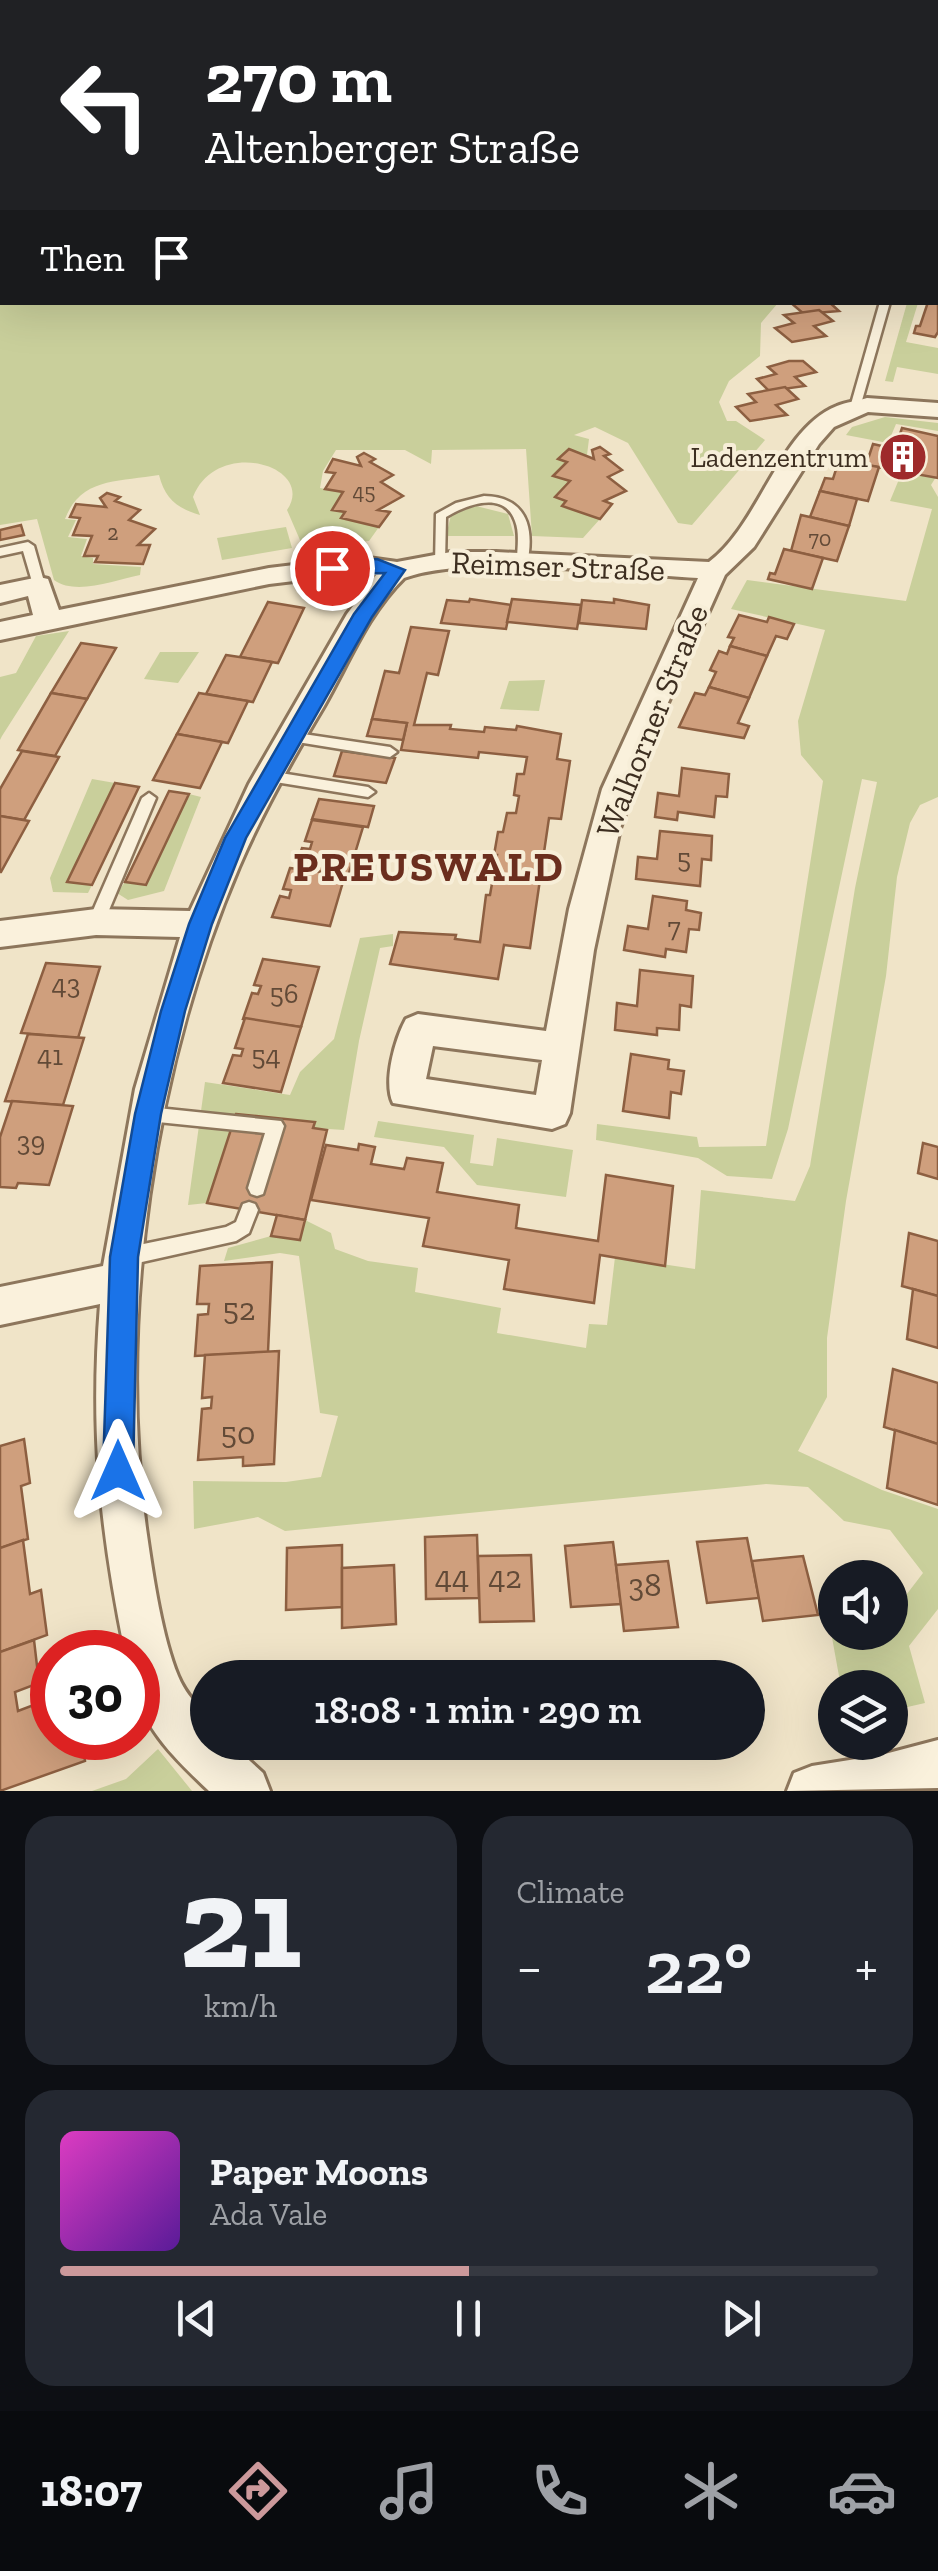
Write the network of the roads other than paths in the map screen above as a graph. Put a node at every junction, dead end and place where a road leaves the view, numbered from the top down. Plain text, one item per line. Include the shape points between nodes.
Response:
1 (884, 305) edge
2 (856, 404) junction
3 (938, 410) edge
4 (0, 552) edge
5 (523, 561) junction
6 (439, 562) junction
7 (396, 570) junction
8 (714, 571) junction
9 (38, 585) junction
10 (0, 594) edge
11 (48, 621) junction
12 (0, 631) edge
13 (290, 737) junction
14 (390, 752) dead end
15 (268, 776) junction
16 (368, 792) dead end
17 (149, 798) dead end
18 (96, 922) junction
19 (201, 924) junction
20 (0, 934) edge
21 (561, 1048) junction
22 (148, 1114) junction
23 (257, 1188) dead end
24 (249, 1210) dead end
25 (123, 1269) junction
26 (0, 1306) edge
27 (938, 1764) edge
28 (245, 1791) edge
29 (812, 1791) edge

1 - 2 lane
2 - 3 street
2 - 8 street, Reimser Straße via 816,431 738,553
4 - 9 lane via 28,546
5 - 6 street, Reimser Straße
5 - 6 lane via 522,523 500,500 462,501 440,516
5 - 8 street, Reimser Straße
6 - 7 street, Reimser Straße
7 - 11 street, Reimser Straße via 361,565 303,571
7 - 13 street
8 - 21 street, Walhorner Straße via 619,785 601,841
9 - 10 street
9 - 11 street
11 - 12 street, Reimser Straße
13 - 14 lane
13 - 15 street
15 - 16 lane
15 - 19 street
17 - 18 lane
18 - 19 street
18 - 20 street
19 - 22 street
21 - 21 street, Walhorner Straße via 552,1113 406,1092 418,1030
22 - 23 lane via 275,1126
22 - 25 street
24 - 25 lane via 243,1227 230,1235
25 - 26 street
25 - 28 street via 118,1471 127,1567 160,1691 205,1756
27 - 29 street

